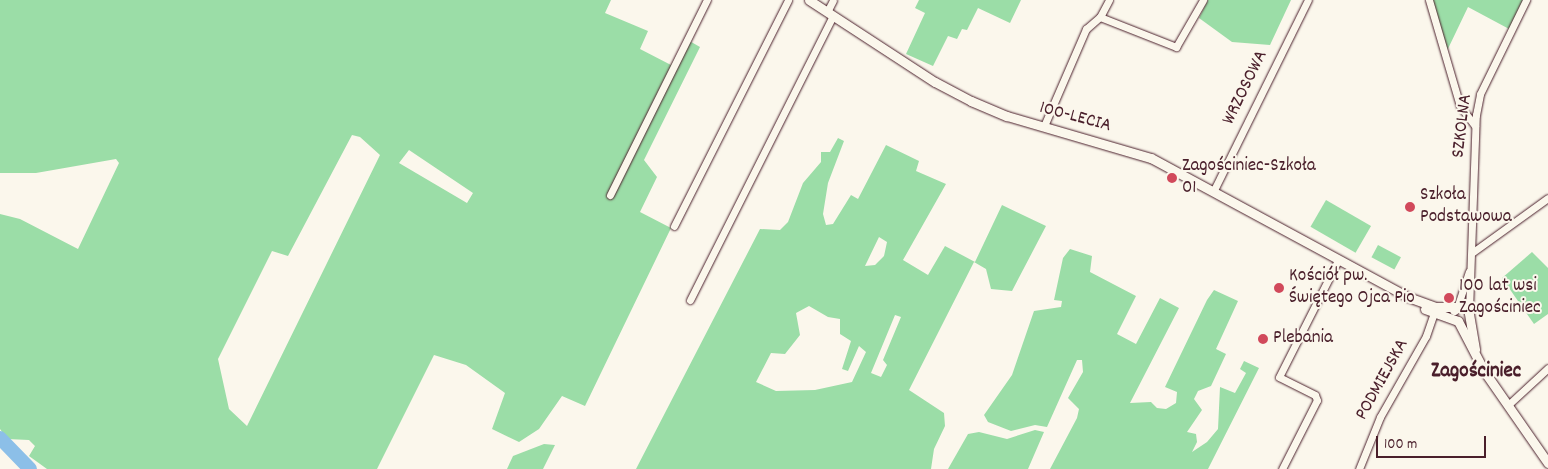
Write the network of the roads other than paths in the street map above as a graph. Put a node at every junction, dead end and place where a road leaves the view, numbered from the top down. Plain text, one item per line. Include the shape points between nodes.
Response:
1 (706, 0) edge
2 (788, 0) edge
3 (809, 0) edge
4 (832, 0) edge
5 (1109, 0) edge
6 (1203, 0) edge
7 (1308, 0) edge
8 (1429, 0) edge
9 (1526, 0) edge
10 (830, 14) junction
11 (1100, 16) junction
12 (1044, 126) junction
13 (1475, 126) junction
14 (1214, 190) junction
15 (610, 195) dead end
16 (1548, 198) edge
17 (674, 226) dead end
18 (1473, 252) junction
19 (1338, 260) junction
20 (1471, 264) junction
21 (690, 300) dead end
22 (1457, 306) junction
23 (1435, 310) junction
24 (1469, 313) junction
25 (1456, 319) junction
26 (1476, 356) junction
27 (1548, 368) edge
28 (1508, 405) junction
29 (1548, 463) edge
30 (1282, 469) edge
31 (1359, 469) edge

1 - 15 street
2 - 17 street
3 - 10 street, 100-LECIA
4 - 10 street
5 - 11 street
6 - 11 street via 1176,47
7 - 14 street, WRZOSOWA
8 - 13 street via 1460,106
9 - 13 street, SZKOLNA via 1480,94
10 - 12 street, 100-LECIA via 942,86 990,109
10 - 21 street
11 - 12 street via 1086,28
12 - 14 street, 100-LECIA via 1135,151
13 - 18 street, SZKOLNA
14 - 19 street, 100-LECIA
16 - 18 street
18 - 20 street, SZKOLNA
19 - 23 street, 100-LECIA
19 - 30 street via 1279,377 1315,395 1317,400
20 - 22 street, SZKOLNA
20 - 24 street, SZKOLNA
22 - 23 street
22 - 24 street via 1464,305
22 - 25 street
23 - 25 street, 100-LECIA
23 - 31 street, PODMIEJSKA via 1426,336 1372,432
24 - 25 street via 1463,321
24 - 26 street
25 - 26 street
26 - 28 street
27 - 28 street
28 - 29 street

